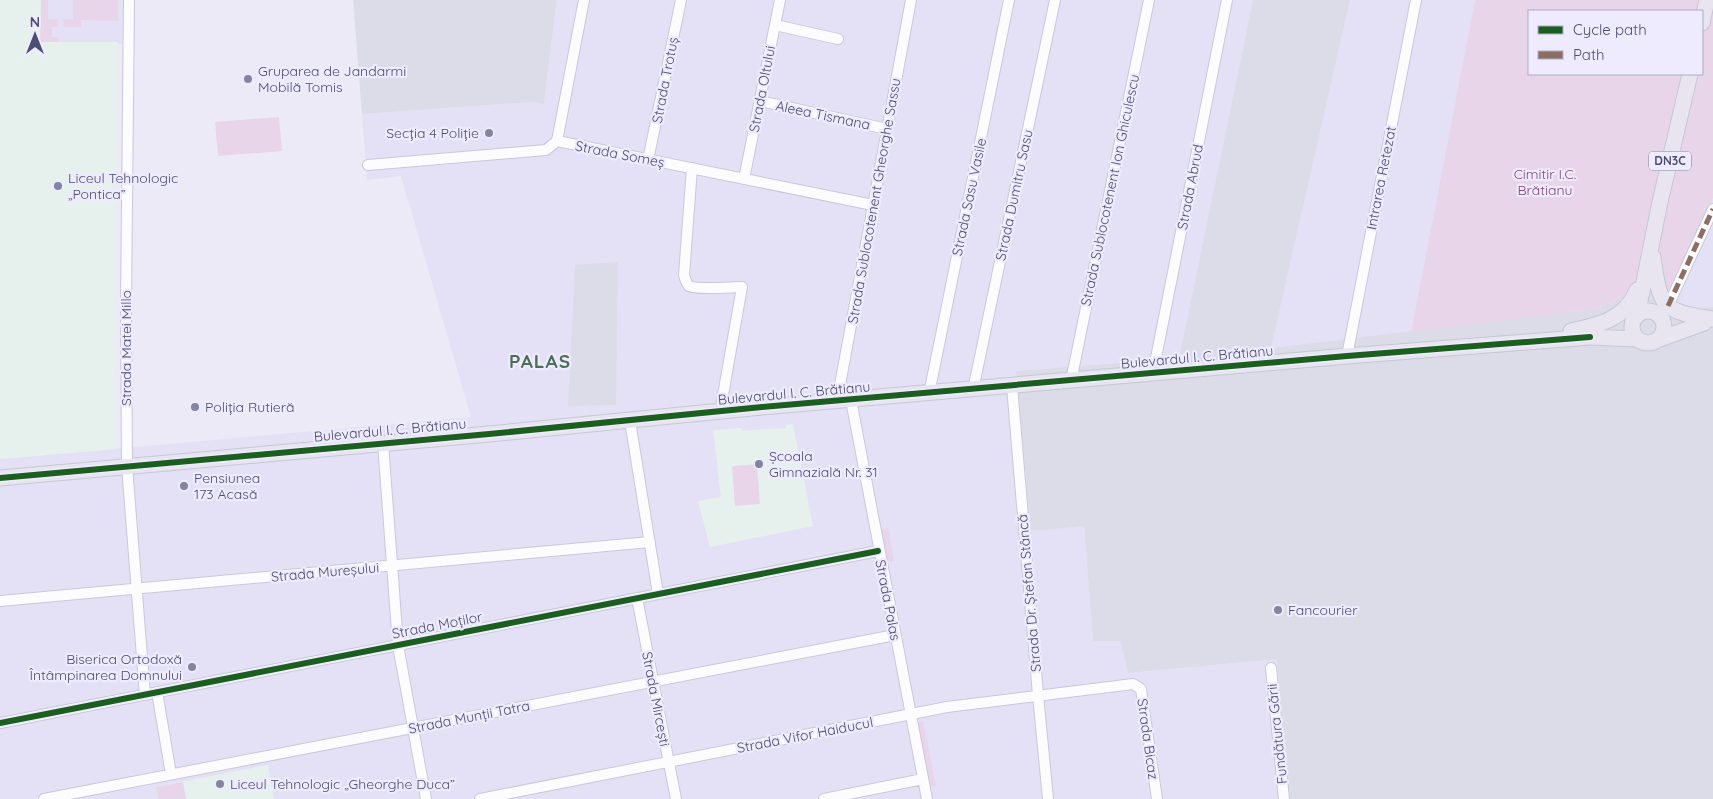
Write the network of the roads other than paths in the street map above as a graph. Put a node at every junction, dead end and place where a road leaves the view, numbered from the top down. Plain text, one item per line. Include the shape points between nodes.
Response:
1 (129, 0) edge
2 (584, 0) edge
3 (681, 0) edge
4 (780, 0) edge
5 (910, 0) edge
6 (1009, 0) edge
7 (1055, 0) edge
8 (1149, 0) edge
9 (1227, 0) edge
10 (1416, 0) edge
11 (1707, 0) edge
12 (1703, 18) edge
13 (775, 25) junction
14 (838, 39) dead end
15 (1690, 75) edge
16 (760, 101) junction
17 (887, 128) junction
18 (556, 141) junction
19 (648, 160) junction
20 (368, 165) dead end
21 (692, 168) junction
22 (744, 179) junction
23 (873, 205) junction
24 (1713, 209) edge
25 (1651, 245) junction
26 (1663, 313) junction
27 (1635, 318) junction
28 (1710, 321) edge
29 (1590, 337) junction
30 (1636, 339) junction
31 (1660, 339) junction
32 (1526, 342) junction
33 (1346, 356) junction
34 (1153, 374) junction
35 (1071, 381) junction
36 (1012, 386) junction
37 (973, 390) junction
38 (929, 394) junction
39 (844, 401) junction
40 (720, 412) junction
41 (630, 421) junction
42 (383, 443) junction
43 (127, 466) junction
44 (0, 478) edge
45 (650, 542) junction
46 (878, 551) junction
47 (392, 565) junction
48 (136, 589) junction
49 (658, 594) junction
50 (636, 598) junction
51 (0, 601) edge
52 (895, 635) junction
53 (398, 645) junction
54 (1271, 668) dead end
55 (653, 681) junction
56 (1133, 684) joint
57 (157, 692) junction
58 (145, 695) junction
59 (1038, 695) junction
60 (910, 714) junction
61 (0, 723) edge
62 (413, 728) junction
63 (669, 762) junction
64 (171, 774) junction
65 (923, 780) junction
66 (44, 799) edge
67 (426, 799) edge
68 (480, 799) edge
69 (676, 799) edge
70 (824, 799) edge
71 (927, 799) edge
72 (1048, 799) edge
73 (1157, 799) edge
74 (1284, 799) edge

1 - 43 street, Strada Matei Millo
2 - 18 street
3 - 19 street, Strada Trotuș
4 - 13 street, Strada Oltului
5 - 17 street, Strada Sublocotenent Gheorghe Sassu
6 - 38 street, Strada Sasu Vasile
7 - 37 street, Strada Dumitru Sasu
8 - 35 street, Strada Sublocotenent Ion Ghiculescu
9 - 34 street, Strada Abrud
10 - 33 street, Intrarea Retezat
11 - 12 main road
13 - 14 street
13 - 16 street, Strada Oltului
15 - 25 main road, DN3C
16 - 17 street, Aleea Tismana
16 - 22 street, Strada Oltului
17 - 23 street, Strada Sublocotenent Gheorghe Sassu
18 - 19 street, Strada Someș
18 - 20 street, Strada Someș via 546,150
19 - 21 street, Strada Someș
21 - 22 street, Strada Someș
21 - 40 street via 685,282 698,287 742,287
22 - 23 street, Strada Someș
23 - 39 street, Strada Sublocotenent Gheorghe Sassu
24 - 26 street
25 - 26 main road, DN3C via 1651,280
25 - 27 main road, DN3C
25 - 32 main road via 1636,293 1624,311 1592,326
26 - 27 main road via 1645,311
26 - 28 main road
26 - 31 main road via 1664,331
27 - 29 main road, Bulevardul I. C. Brătianu
27 - 30 main road via 1632,330
28 - 31 main road
29 - 30 main road, Bulevardul I. C. Brătianu
29 - 32 main road, Bulevardul I. C. Brătianu
30 - 31 main road via 1646,343
32 - 33 main road, Bulevardul I. C. Brătianu
33 - 34 main road, Bulevardul I. C. Brătianu
34 - 35 main road, Bulevardul I. C. Brătianu
35 - 36 main road, Bulevardul I. C. Brătianu
36 - 37 main road, Bulevardul I. C. Brătianu
36 - 59 street, Strada Dr. Ștefan Stâncă
37 - 38 main road, Bulevardul I. C. Brătianu
38 - 39 main road, Bulevardul I. C. Brătianu
39 - 40 main road, Bulevardul I. C. Brătianu
39 - 46 street, Strada Palas
40 - 41 main road, Bulevardul I. C. Brătianu
41 - 42 main road, Bulevardul I. C. Brătianu
41 - 45 street
42 - 43 main road, Bulevardul I. C. Brătianu
42 - 47 street
43 - 44 main road, Bulevardul I. C. Brătianu
43 - 48 street, Strada Matei Millo
45 - 47 street, Strada Mureșului
45 - 49 street
46 - 49 street, Strada Moților
46 - 52 street, Strada Palas
47 - 48 street, Strada Mureșului
47 - 53 street
48 - 51 street, Strada Mureșului
48 - 58 street, Strada Matei Millo
49 - 50 street, Strada Moților
50 - 53 street, Strada Moților
50 - 55 street, Strada Mircești
52 - 55 street, Strada Munții Tatra
52 - 60 street, Strada Palas
53 - 57 street, Strada Moților
53 - 62 street
54 - 74 street, Fundătura Gării
55 - 62 street, Strada Munții Tatra
55 - 63 street, Strada Mircești
56 - 59 street, Strada Vifor Haiducul
56 - 73 street, Strada Bicaz via 1142,689
57 - 58 street, Strada Moților
57 - 64 street
58 - 61 street, Strada Moților
59 - 60 street, Strada Vifor Haiducul
59 - 72 street, Strada Dr. Ștefan Stâncă
60 - 63 street, Strada Vifor Haiducul
60 - 65 street, Strada Palas
62 - 64 street, Strada Munții Tatra
62 - 67 street
63 - 68 street, Strada Vifor Haiducul
63 - 69 street, Strada Mircești
64 - 66 street, Strada Munții Tatra
65 - 70 street
65 - 71 street, Strada Palas

